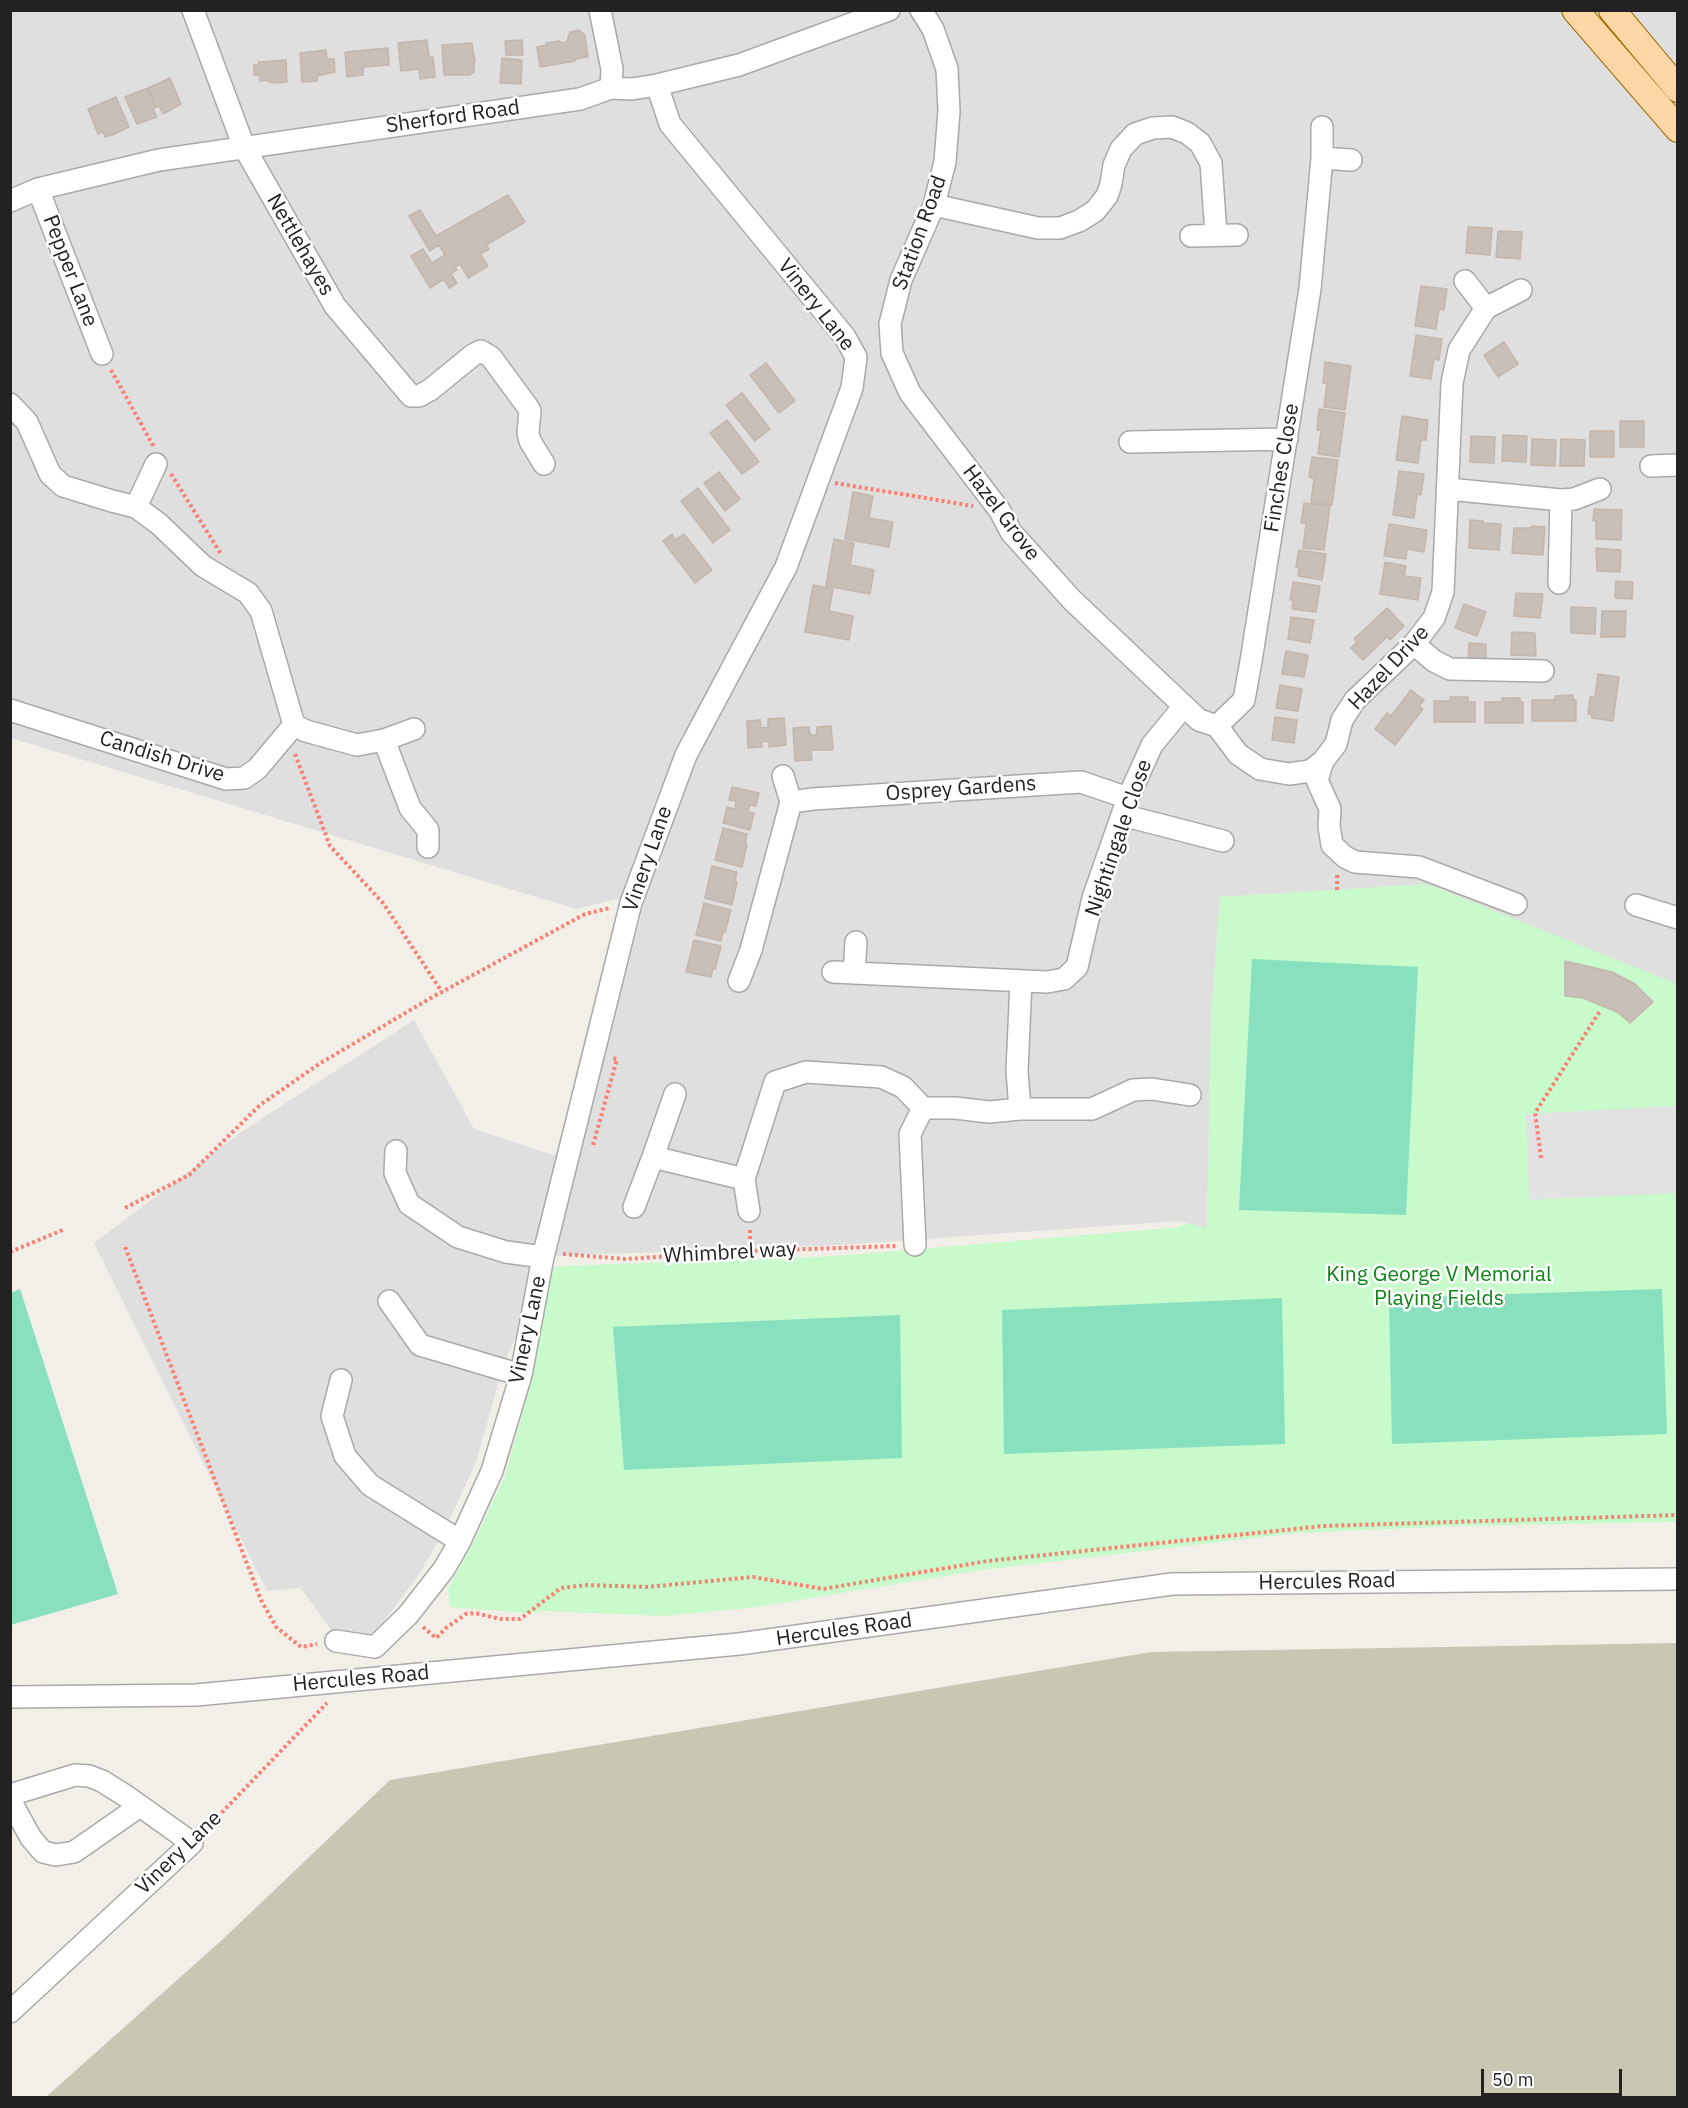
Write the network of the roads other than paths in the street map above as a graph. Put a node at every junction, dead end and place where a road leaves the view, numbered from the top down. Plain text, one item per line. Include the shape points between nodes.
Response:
1 (193, 10) edge
2 (600, 10) edge
3 (889, 10) edge
4 (921, 10) edge
5 (1575, 10) edge
6 (1612, 10) edge
7 (657, 85) junction
8 (611, 87) junction
9 (1677, 89) edge
10 (1322, 127) dead end
11 (1677, 129) edge
12 (244, 147) junction
13 (1322, 158) junction
14 (1351, 160) dead end
15 (38, 189) junction
16 (10, 201) edge
17 (934, 206) junction
18 (1216, 235) junction
19 (1237, 235) dead end
20 (1191, 236) dead end
21 (1465, 281) dead end
22 (1521, 290) dead end
23 (1486, 308) junction
24 (892, 353) joint
25 (102, 354) dead end
26 (10, 404) edge
27 (1287, 439) junction
28 (1130, 442) dead end
29 (156, 464) dead end
30 (544, 464) dead end
31 (1677, 465) edge
32 (1651, 466) dead end
33 (1448, 489) junction
34 (1600, 489) dead end
35 (1561, 500) junction
36 (136, 507) junction
37 (1559, 583) dead end
38 (1414, 644) junction
39 (1543, 671) dead end
40 (1184, 706) junction
41 (10, 710) edge
42 (1217, 726) junction
43 (291, 729) junction
44 (414, 729) dead end
45 (384, 740) junction
46 (1323, 761) junction
47 (783, 776) dead end
48 (791, 802) junction
49 (1125, 807) junction
50 (1223, 841) dead end
51 (428, 847) dead end
52 (1516, 904) dead end
53 (1636, 905) dead end
54 (1677, 918) edge
55 (856, 942) dead end
56 (739, 981) dead end
57 (1021, 981) junction
58 (675, 1094) dead end
59 (1190, 1095) dead end
60 (923, 1108) junction
61 (1020, 1109) junction
62 (396, 1150) dead end
63 (653, 1156) junction
64 (744, 1179) junction
65 (634, 1208) dead end
66 (749, 1211) dead end
67 (915, 1245) road end
68 (544, 1255) junction
69 (389, 1301) dead end
70 (521, 1375) junction
71 (341, 1380) dead end
72 (460, 1540) junction
73 (1677, 1578) edge
74 (336, 1641) road end
75 (10, 1697) edge
76 (10, 1795) edge
77 (10, 1800) edge
78 (140, 1806) junction
79 (10, 2012) edge

1 - 12 street, Nettlehayes
2 - 8 street via 612,69
3 - 7 street, Sherford Road via 739,65
4 - 17 street, Station Road via 933,29 947,69 945,162
5 - 11 main road
6 - 9 main road
7 - 8 street, Sherford Road
7 - 68 street, Vinery Lane via 670,124 845,337 856,357 852,388 786,567 686,755 631,903
8 - 12 street, Sherford Road via 580,99
10 - 13 street, Finches Close
12 - 15 street, Sherford Road via 159,160
12 - 30 street, Nettlehayes via 335,306 411,396 430,390 482,351 491,357 530,411 530,441
13 - 14 street
13 - 27 street, Finches Close via 1310,289
15 - 16 street, Sherford Road
15 - 25 street, Pepper Lane
17 - 18 street via 1038,228 1060,228 1095,211 1107,196 1114,165 1134,134 1172,128 1200,143 1211,163
17 - 24 street, Station Road via 901,280 890,324
18 - 19 street
18 - 20 street
21 - 23 street
22 - 23 street
23 - 33 street, Hazel Drive via 1459,350 1452,383
24 - 40 street, Hazel Grove via 910,393 1000,510 1011,532 1072,600
26 - 36 street via 27,422 50,474 63,486
27 - 28 street
27 - 42 street, Finches Close via 1244,700
29 - 36 street
31 - 32 street
33 - 35 street
33 - 38 street, Hazel Drive via 1443,592 1434,618
34 - 35 street
35 - 37 street
36 - 43 street via 203,566 248,593 261,610
38 - 39 street via 1450,669
38 - 46 street, Hazel Drive via 1355,700 1342,720 1336,744
40 - 42 street via 1199,720
40 - 49 street, Nightingale Close via 1152,745
41 - 43 street, Candish Drive via 226,779 244,778 257,769
42 - 46 street via 1238,754 1260,769 1289,774 1310,771
43 - 45 street via 357,746
44 - 45 street
45 - 51 street via 410,808 428,830
46 - 52 street via 1317,780 1330,809 1332,845 1345,857 1355,862 1419,867
47 - 48 street
48 - 49 street, Osprey Gardens via 1081,782
48 - 56 street
49 - 50 street, Osprey Gardens
49 - 57 street, Nightingale Close via 1093,898 1077,968 1064,979
53 - 54 street
55 - 57 street, Nightingale Close via 843,972
57 - 61 street via 1017,1071
58 - 63 street
59 - 61 street via 1132,1089 1092,1109
60 - 61 street via 989,1112
60 - 64 street via 903,1087 881,1077 806,1072 775,1082
60 - 67 street via 910,1134
62 - 68 street via 395,1173 409,1204 458,1237 506,1252
63 - 64 street
63 - 65 street
64 - 66 street
68 - 70 street, Vinery Lane
69 - 70 street via 420,1345
70 - 72 street, Vinery Lane via 492,1471
71 - 72 street via 332,1416 345,1456 370,1485
72 - 74 street, Vinery Lane via 444,1569 408,1615 375,1647
73 - 75 street, Hercules Road via 1172,1584 739,1644 196,1695
76 - 78 street via 75,1775 89,1776
77 - 78 street via 31,1838 43,1852 56,1855 74,1852
78 - 79 street, Vinery Lane via 192,1843

